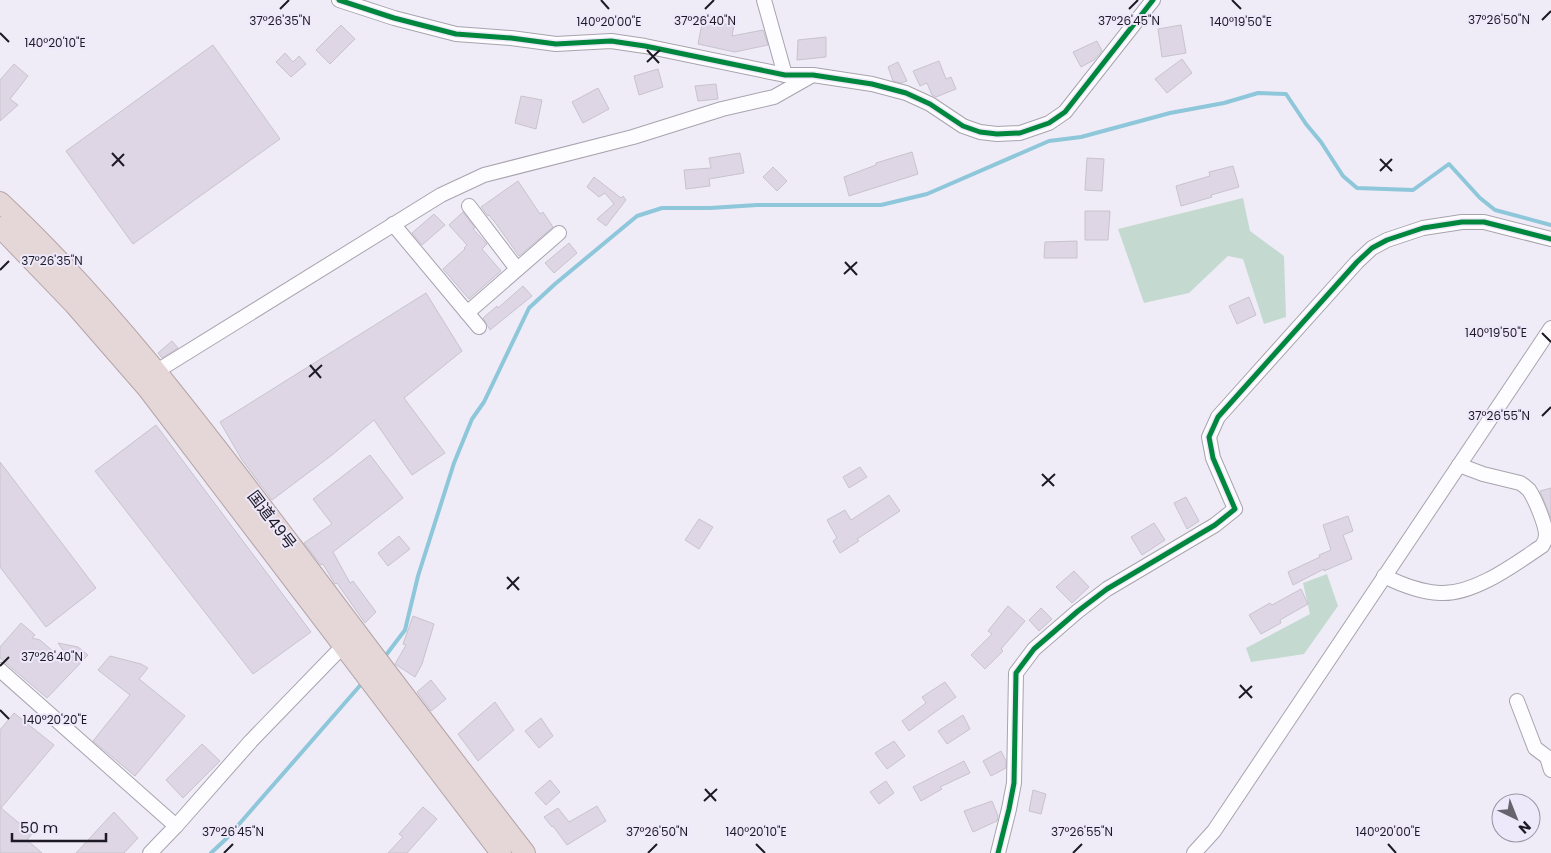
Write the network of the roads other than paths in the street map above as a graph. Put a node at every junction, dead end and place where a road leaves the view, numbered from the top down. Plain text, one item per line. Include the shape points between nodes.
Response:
1 (338, 0) edge
2 (764, 0) edge
3 (1153, 0) edge
4 (812, 75) junction
5 (785, 76) junction
6 (0, 202) edge
7 (469, 206) dead end
8 (394, 224) junction
9 (0, 227) edge
10 (559, 233) dead end
11 (1551, 240) edge
12 (517, 269) junction
13 (467, 313) junction
14 (479, 327) dead end
15 (1551, 328) edge
16 (157, 371) junction
17 (1459, 465) junction
18 (1384, 576) junction
19 (343, 646) junction
20 (0, 670) edge
21 (1517, 701) dead end
22 (1551, 770) edge
23 (176, 826) junction
24 (150, 853) edge
25 (501, 853) edge
26 (525, 853) edge
27 (998, 853) edge
28 (1194, 853) edge

1 - 5 street via 456,34 556,44 611,40
2 - 5 street
3 - 4 street via 1064,112 1049,123 1020,133 980,132 963,126 930,104 906,93
4 - 5 street
4 - 8 street via 774,97 484,176 441,195
6 - 16 highway, 国道49号 via 53,255
7 - 12 street
8 - 13 street
8 - 16 street
9 - 19 highway, 国道49号 via 74,304 148,389
10 - 12 street
11 - 27 street via 1484,222 1423,228 1372,248 1339,282 1218,417 1209,437 1213,458 1235,509 1215,525 1107,589 1034,649 1016,673 1014,783
12 - 13 street
13 - 14 street
15 - 17 street
16 - 26 highway, 国道49号
17 - 18 street
17 - 18 street via 1525,486 1546,534 1542,546 1506,570 1458,591 1441,593 1403,586
18 - 28 street via 1214,831
19 - 23 street via 251,741
19 - 25 highway, 国道49号
20 - 23 street
21 - 22 street via 1534,748 1546,757
23 - 24 street

